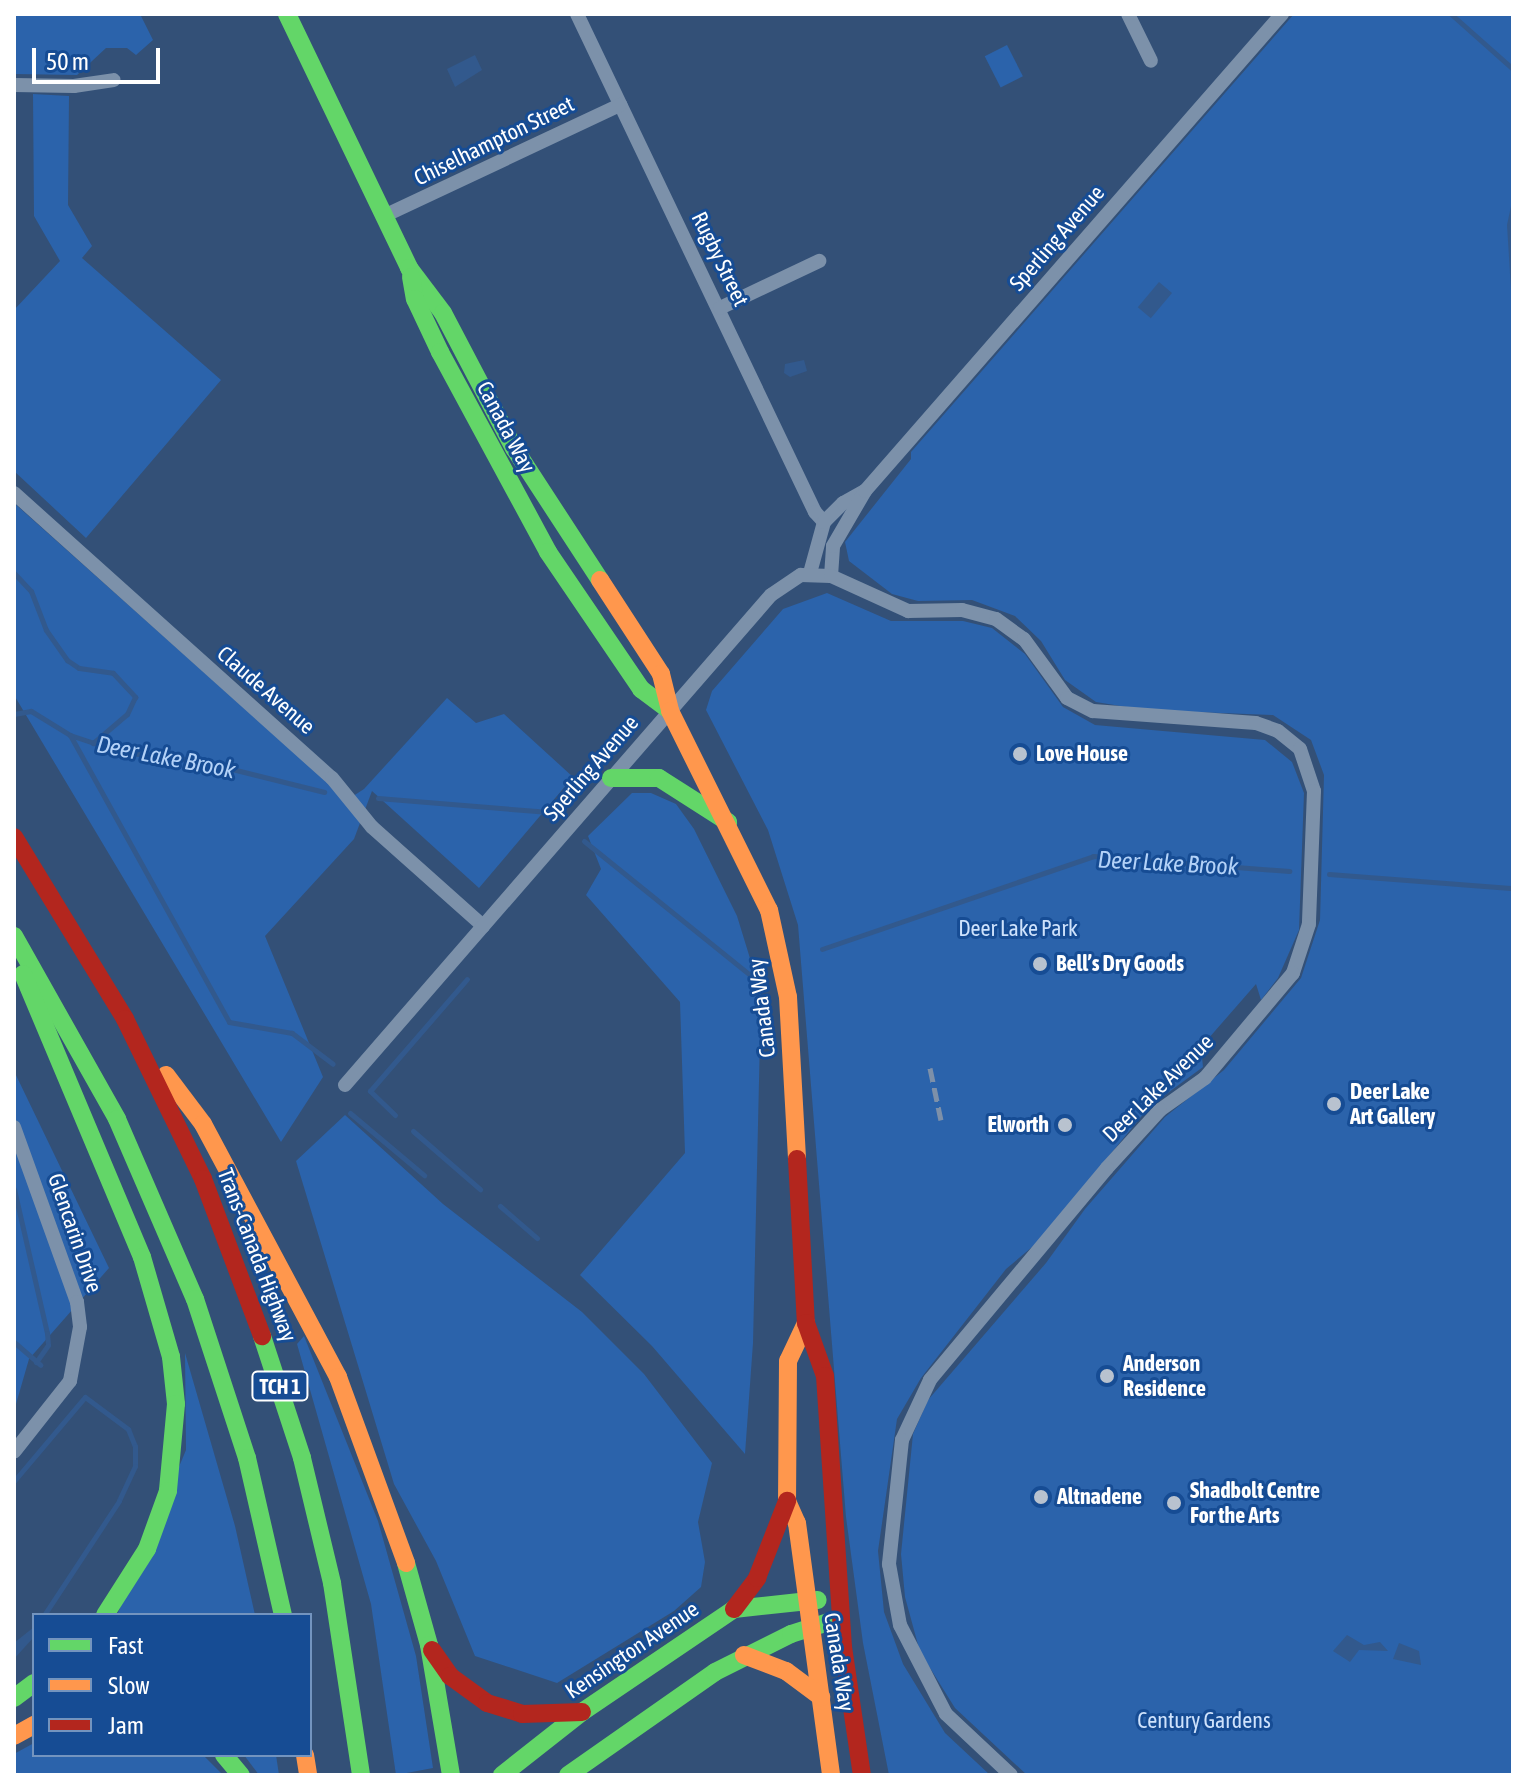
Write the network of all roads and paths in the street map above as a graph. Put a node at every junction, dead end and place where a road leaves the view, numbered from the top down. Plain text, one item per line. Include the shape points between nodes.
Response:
1 (287, 14) edge
2 (577, 14) edge
3 (1128, 14) edge
4 (1282, 14) edge
5 (1151, 61) dead end
6 (114, 80) dead end
7 (14, 85) edge
8 (620, 105) junction
9 (386, 215) junction
10 (819, 261) dead end
11 (409, 268) junction
12 (720, 308) junction
13 (865, 491) junction
14 (14, 493) edge
15 (824, 522) junction
16 (810, 573) junction
17 (831, 576) junction
18 (670, 711) junction
19 (611, 778) junction
20 (729, 823) junction
21 (14, 837) edge
22 (483, 926) junction
23 (14, 936) edge
24 (14, 951) edge
25 (125, 1019) junction
26 (345, 1085) dead end
27 (14, 1127) edge
28 (806, 1323) junction
29 (14, 1452) edge
30 (787, 1501) junction
31 (839, 1599) junction
32 (805, 1601) junction
33 (734, 1609) junction
34 (106, 1613) edge
35 (283, 1613) edge
36 (841, 1618) junction
37 (809, 1628) junction
38 (429, 1645) junction
39 (744, 1655) junction
40 (32, 1684) edge
41 (821, 1697) junction
42 (14, 1698) edge
43 (582, 1712) junction
44 (32, 1726) edge
45 (14, 1736) edge
46 (226, 1757) edge
47 (241, 1775) edge
48 (361, 1775) edge
49 (451, 1775) edge
50 (502, 1775) edge
51 (568, 1775) edge
52 (831, 1775) edge
53 (862, 1775) edge
54 (1011, 1775) edge

1 - 9 main road, Canada Way
2 - 8 street, Rugby Street
3 - 5 street
4 - 13 street, Sperling Avenue
6 - 7 street
8 - 9 street, Chiselhampton Street
8 - 12 street, Rugby Street
9 - 11 main road, Canada Way
10 - 12 street
11 - 18 main road, Canada Way via 443,313 514,448 661,674
11 - 18 main road, Canada Way via 415,299 446,366 548,552 641,689
12 - 15 street, Rugby Street via 808,499
13 - 15 street, Sperling Avenue
13 - 17 street, Sperling Avenue via 833,546
14 - 22 street, Claude Avenue via 332,778 372,827
15 - 16 street
16 - 17 street, Deer Lake Avenue
16 - 18 street, Sperling Avenue via 777,589
17 - 54 street, Deer Lake Avenue via 896,608 962,610 996,619 1024,639 1067,698 1093,711 1268,727 1300,749 1313,776 1308,929 1287,983 1205,1078 1160,1110 1107,1168 930,1380 902,1440 889,1564 900,1625 946,1714
18 - 19 street, Sperling Avenue
18 - 20 main road, Canada Way
19 - 20 main road via 659,778
19 - 22 street, Sperling Avenue
20 - 28 main road, Canada Way via 758,880 783,958
21 - 25 main road, Trans-Canada Highway / TCH 1
22 - 26 street, Sperling Avenue
23 - 35 main road, TCH 1 via 117,1119 195,1299 247,1458
24 - 34 main road via 142,1257 171,1357 176,1404 168,1491 147,1549
25 - 38 main road via 203,1124 338,1377 391,1511
25 - 48 main road, Trans-Canada Highway / TCH 1 via 203,1179 278,1379 332,1583
27 - 29 street, Glencarin Drive via 77,1302 78,1356 64,1393
28 - 30 main road, Canada Way via 788,1361
28 - 31 main road, Canada Way via 825,1376
30 - 32 main road, Canada Way via 797,1523
30 - 33 main road via 757,1578
31 - 32 main road, Kensington Avenue
31 - 36 main road, Canada Way
32 - 33 main road, Kensington Avenue
32 - 37 main road, Canada Way
33 - 43 main road, Kensington Avenue
36 - 37 main road
36 - 53 main road, Canada Way
37 - 39 main road
37 - 41 main road, Canada Way
38 - 43 main road via 450,1676 479,1700 522,1714
38 - 49 main road
39 - 41 main road via 786,1671
39 - 51 main road via 686,1689
40 - 42 main road
41 - 52 main road, Canada Way
43 - 50 main road, Kensington Avenue
44 - 45 main road
46 - 47 main road

